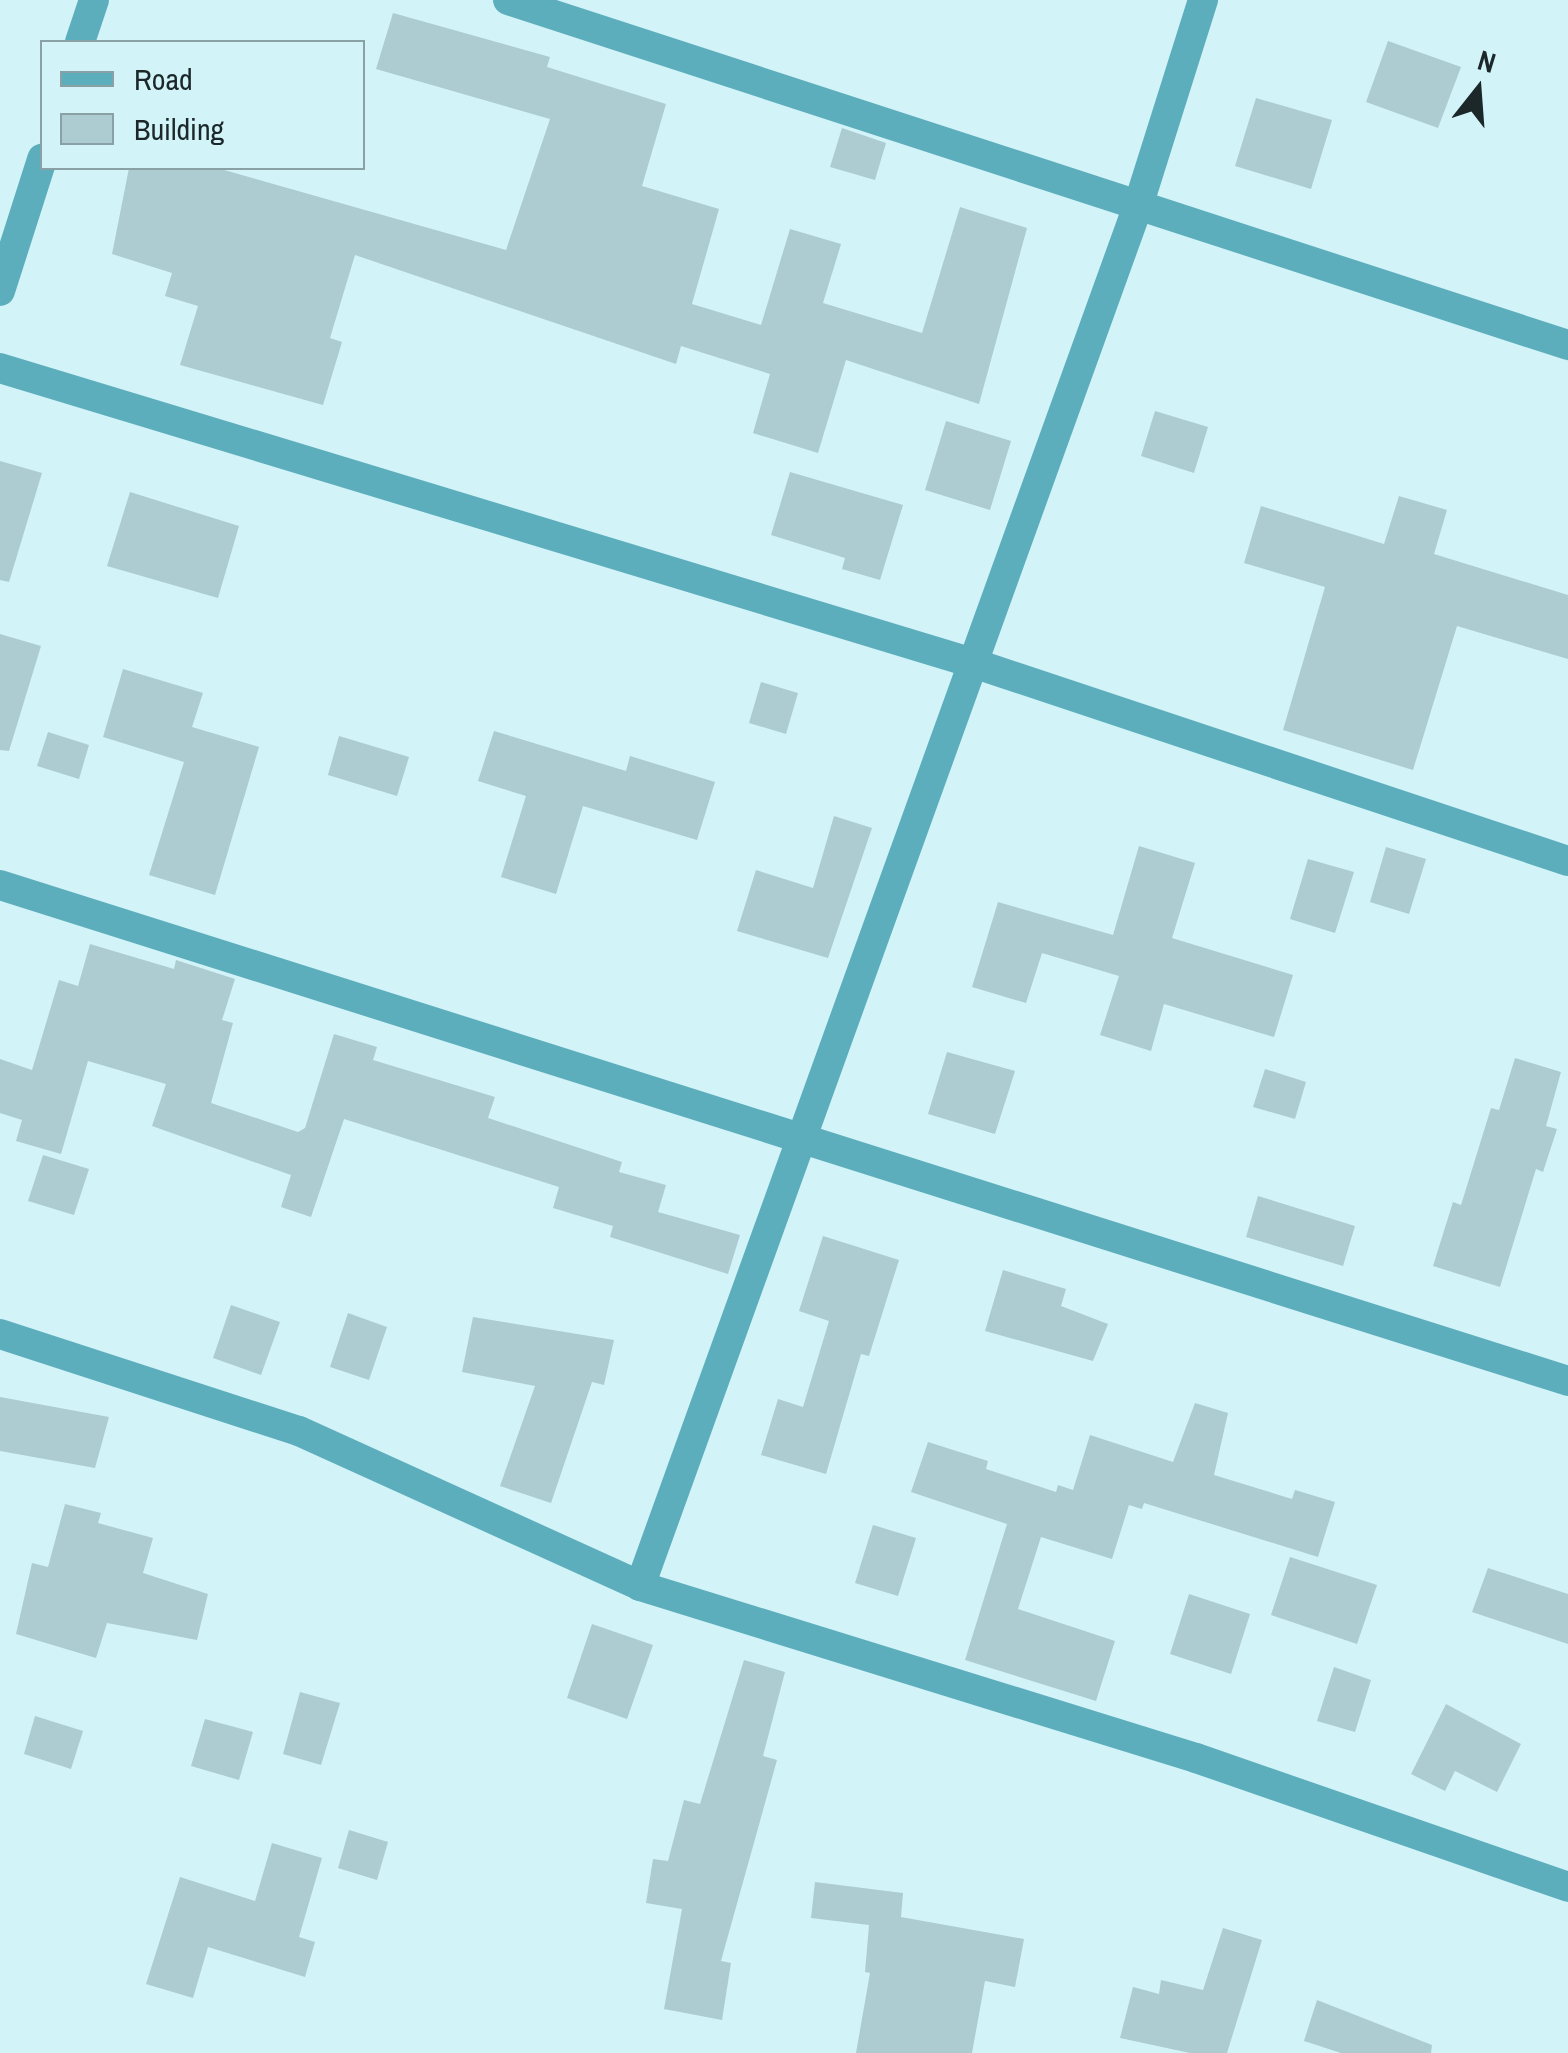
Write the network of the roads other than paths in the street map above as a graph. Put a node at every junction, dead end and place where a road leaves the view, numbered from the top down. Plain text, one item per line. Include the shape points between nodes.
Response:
1 (94, 0) edge
2 (508, 0) edge
3 (1204, 0) edge
4 (81, 40) edge
5 (40, 165) edge
6 (1138, 204) junction
7 (0, 291) edge
8 (1568, 345) edge
9 (0, 368) edge
10 (973, 663) junction
11 (1568, 861) edge
12 (0, 885) edge
13 (806, 1138) junction
14 (0, 1334) edge
15 (1568, 1381) edge
16 (640, 1586) junction
17 (1568, 1887) edge

1 - 4 street
2 - 6 street
3 - 6 street
5 - 7 street
6 - 8 street
6 - 10 street
9 - 10 street
10 - 11 street
10 - 13 street
12 - 13 street
13 - 15 street
13 - 16 street
14 - 16 street via 299,1432
16 - 17 street via 1196,1758

